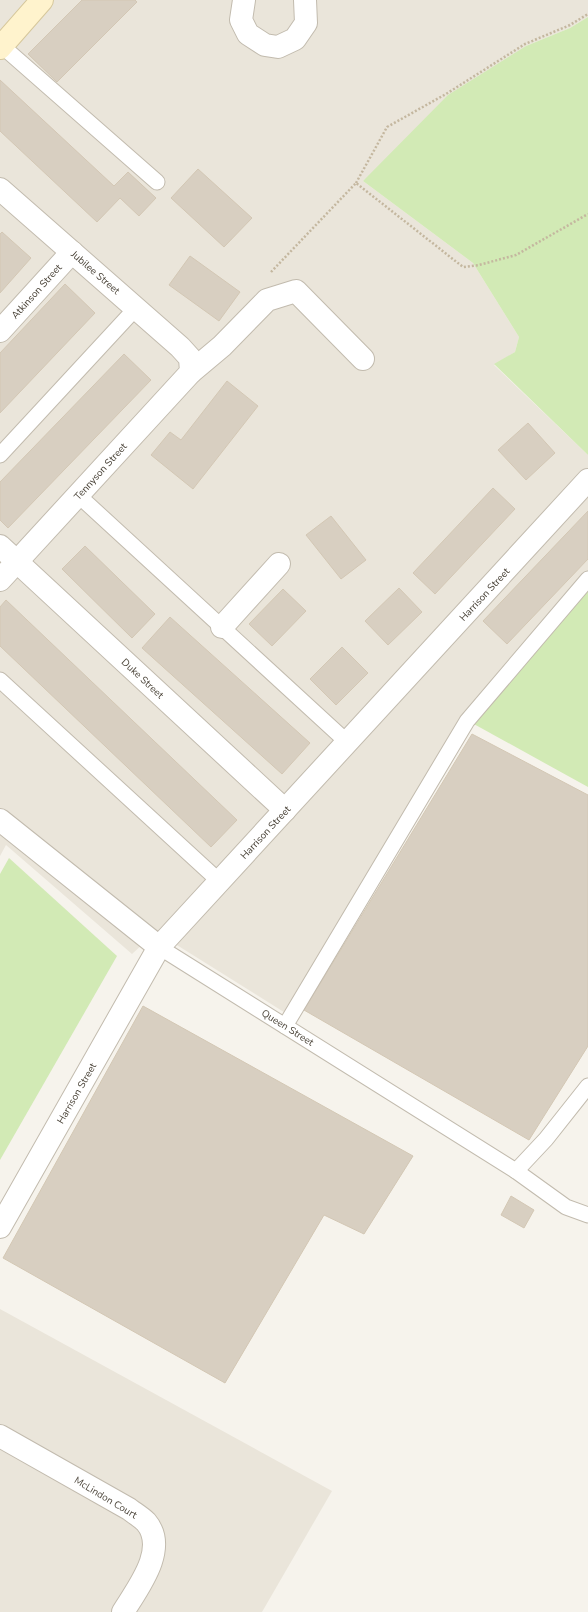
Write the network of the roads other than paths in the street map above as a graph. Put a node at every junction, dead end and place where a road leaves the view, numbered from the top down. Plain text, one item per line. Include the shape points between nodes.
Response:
1 (42, 0) edge
2 (244, 0) edge
3 (305, 0) edge
4 (1, 47) edge
5 (157, 182) dead end
6 (3, 196) edge
7 (72, 252) junction
8 (136, 308) junction
9 (0, 331) edge
10 (363, 359) dead end
11 (190, 365) junction
12 (0, 455) edge
13 (588, 480) edge
14 (78, 495) junction
15 (0, 546) edge
16 (17, 562) junction
17 (279, 564) dead end
18 (588, 579) edge
19 (0, 580) edge
20 (222, 627) junction
21 (0, 680) edge
22 (347, 742) junction
23 (285, 810) junction
24 (1, 824) edge
25 (219, 882) junction
26 (159, 947) junction
27 (285, 1026) junction
28 (588, 1086) edge
29 (516, 1171) junction
30 (588, 1215) edge
31 (0, 1227) edge
32 (0, 1436) edge
33 (123, 1612) edge

1 - 4 street
2 - 3 street via 241,20 248,34 265,45 278,47 295,39 306,23
4 - 5 lane
6 - 7 street, Jubilee Street
7 - 8 street, Jubilee Street
7 - 9 street, Atkinson Street
8 - 11 street, Jubilee Street via 180,346
8 - 12 lane
10 - 11 street, Tennyson Street via 296,291 267,300 222,346
11 - 14 street, Tennyson Street
13 - 22 street, Harrison Street
14 - 16 street, Tennyson Street
14 - 20 lane
15 - 16 street, Duke Street
16 - 19 street, Tennyson Street
16 - 23 street, Duke Street
17 - 20 street
18 - 27 lane via 468,721
20 - 22 lane
21 - 25 lane
22 - 23 street, Harrison Street
23 - 25 street, Harrison Street
24 - 26 street, Queen Street
25 - 26 street, Harrison Street
26 - 27 lane, Queen Street
26 - 31 street, Harrison Street
27 - 29 lane, Queen Street
28 - 29 lane via 546,1140
29 - 30 lane, Queen Street via 566,1207
32 - 33 street, McLindon Court via 129,1509 146,1523 154,1537 154,1554 142,1581

